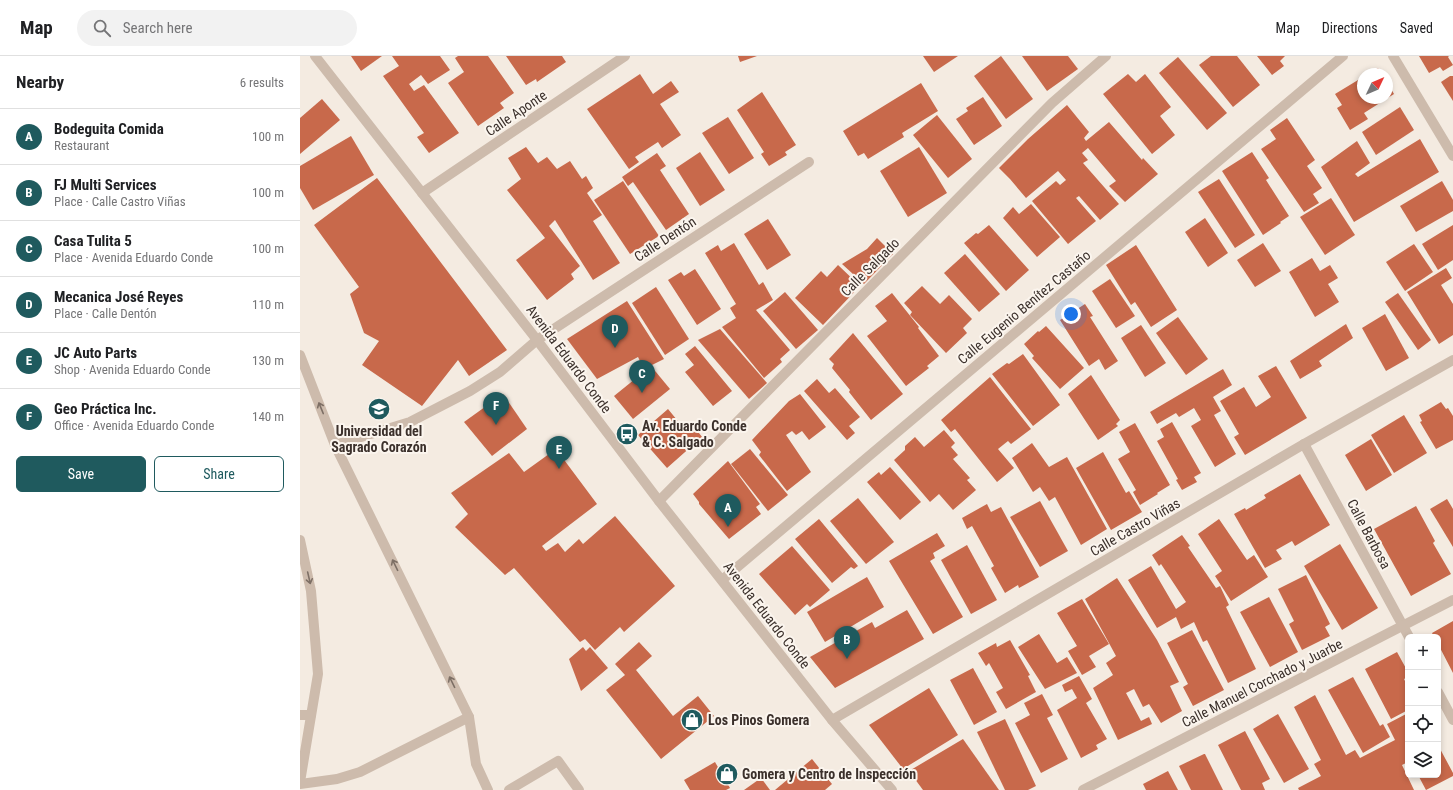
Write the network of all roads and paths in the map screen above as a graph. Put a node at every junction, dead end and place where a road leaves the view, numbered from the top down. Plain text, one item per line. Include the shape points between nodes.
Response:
1 (315, 56) edge
2 (626, 56) edge
3 (1106, 56) edge
4 (1343, 56) edge
5 (1393, 56) edge
6 (1453, 156) edge
7 (809, 162) dead end
8 (422, 193) junction
9 (536, 340) junction
10 (300, 355) edge
11 (1453, 360) edge
12 (1304, 444) junction
13 (335, 445) junction
14 (659, 501) junction
15 (300, 540) edge
16 (722, 580) junction
17 (1453, 600) edge
18 (1403, 627) junction
19 (1407, 634) edge
20 (1441, 698) edge
21 (300, 715) edge
22 (311, 715) junction
23 (469, 717) junction
24 (832, 720) junction
25 (1453, 720) edge
26 (300, 783) edge
27 (488, 790) edge
28 (509, 790) edge
29 (579, 790) edge
30 (892, 790) edge
31 (1083, 790) edge

1 - 8 street, Avenida Eduardo Conde
2 - 8 street, Calle Aponte
3 - 14 street, Calle Salgado via 1052,103
4 - 16 street, Calle Eugenio Benítez Castaño
5 - 6 street
7 - 9 street, Calle Dentón
8 - 9 street, Avenida Eduardo Conde
9 - 13 street, Calle Dentón via 500,372 410,422
9 - 14 street, Avenida Eduardo Conde
13 -> 10 street
11 - 12 street, Calle Castro Viñas
12 - 18 street, Calle Barbosa
12 - 24 street, Calle Castro Viñas
23 -> 13 street
14 - 16 street, Avenida Eduardo Conde
15 -> 22 street via 311,591 318,674
16 - 24 street, Avenida Eduardo Conde
17 - 18 street, Calle Manuel Corchado y Juarbe
18 - 19 street, Calle Barbosa
18 - 31 street, Calle Manuel Corchado y Juarbe
20 - 25 street
21 - 22 street
22 - 26 street
23 - 26 street via 360,772 337,779
23 - 27 street via 476,764
24 - 30 street, Avenida Eduardo Conde
28 - 29 street via 558,761

